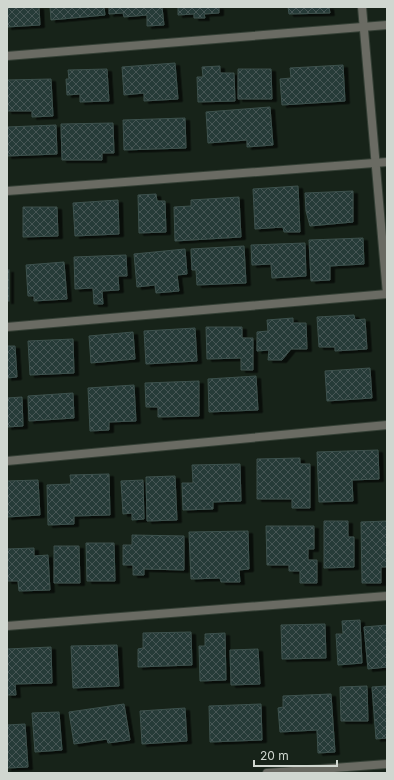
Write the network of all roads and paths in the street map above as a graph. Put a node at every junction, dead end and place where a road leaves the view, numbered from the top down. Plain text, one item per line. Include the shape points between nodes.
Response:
1 (362, 7) edge
2 (387, 25) edge
3 (364, 27) junction
4 (7, 56) edge
5 (387, 162) edge
6 (375, 163) junction
7 (7, 191) edge
8 (387, 294) edge
9 (7, 327) edge
10 (387, 425) edge
11 (7, 461) edge
12 (387, 596) edge
13 (7, 626) edge
14 (387, 764) edge
15 (266, 773) edge

1 - 3 street
2 - 3 street
3 - 4 street
3 - 6 street
5 - 6 street
6 - 7 street
6 - 8 street
8 - 9 street
10 - 11 street
12 - 13 street
14 - 15 street

